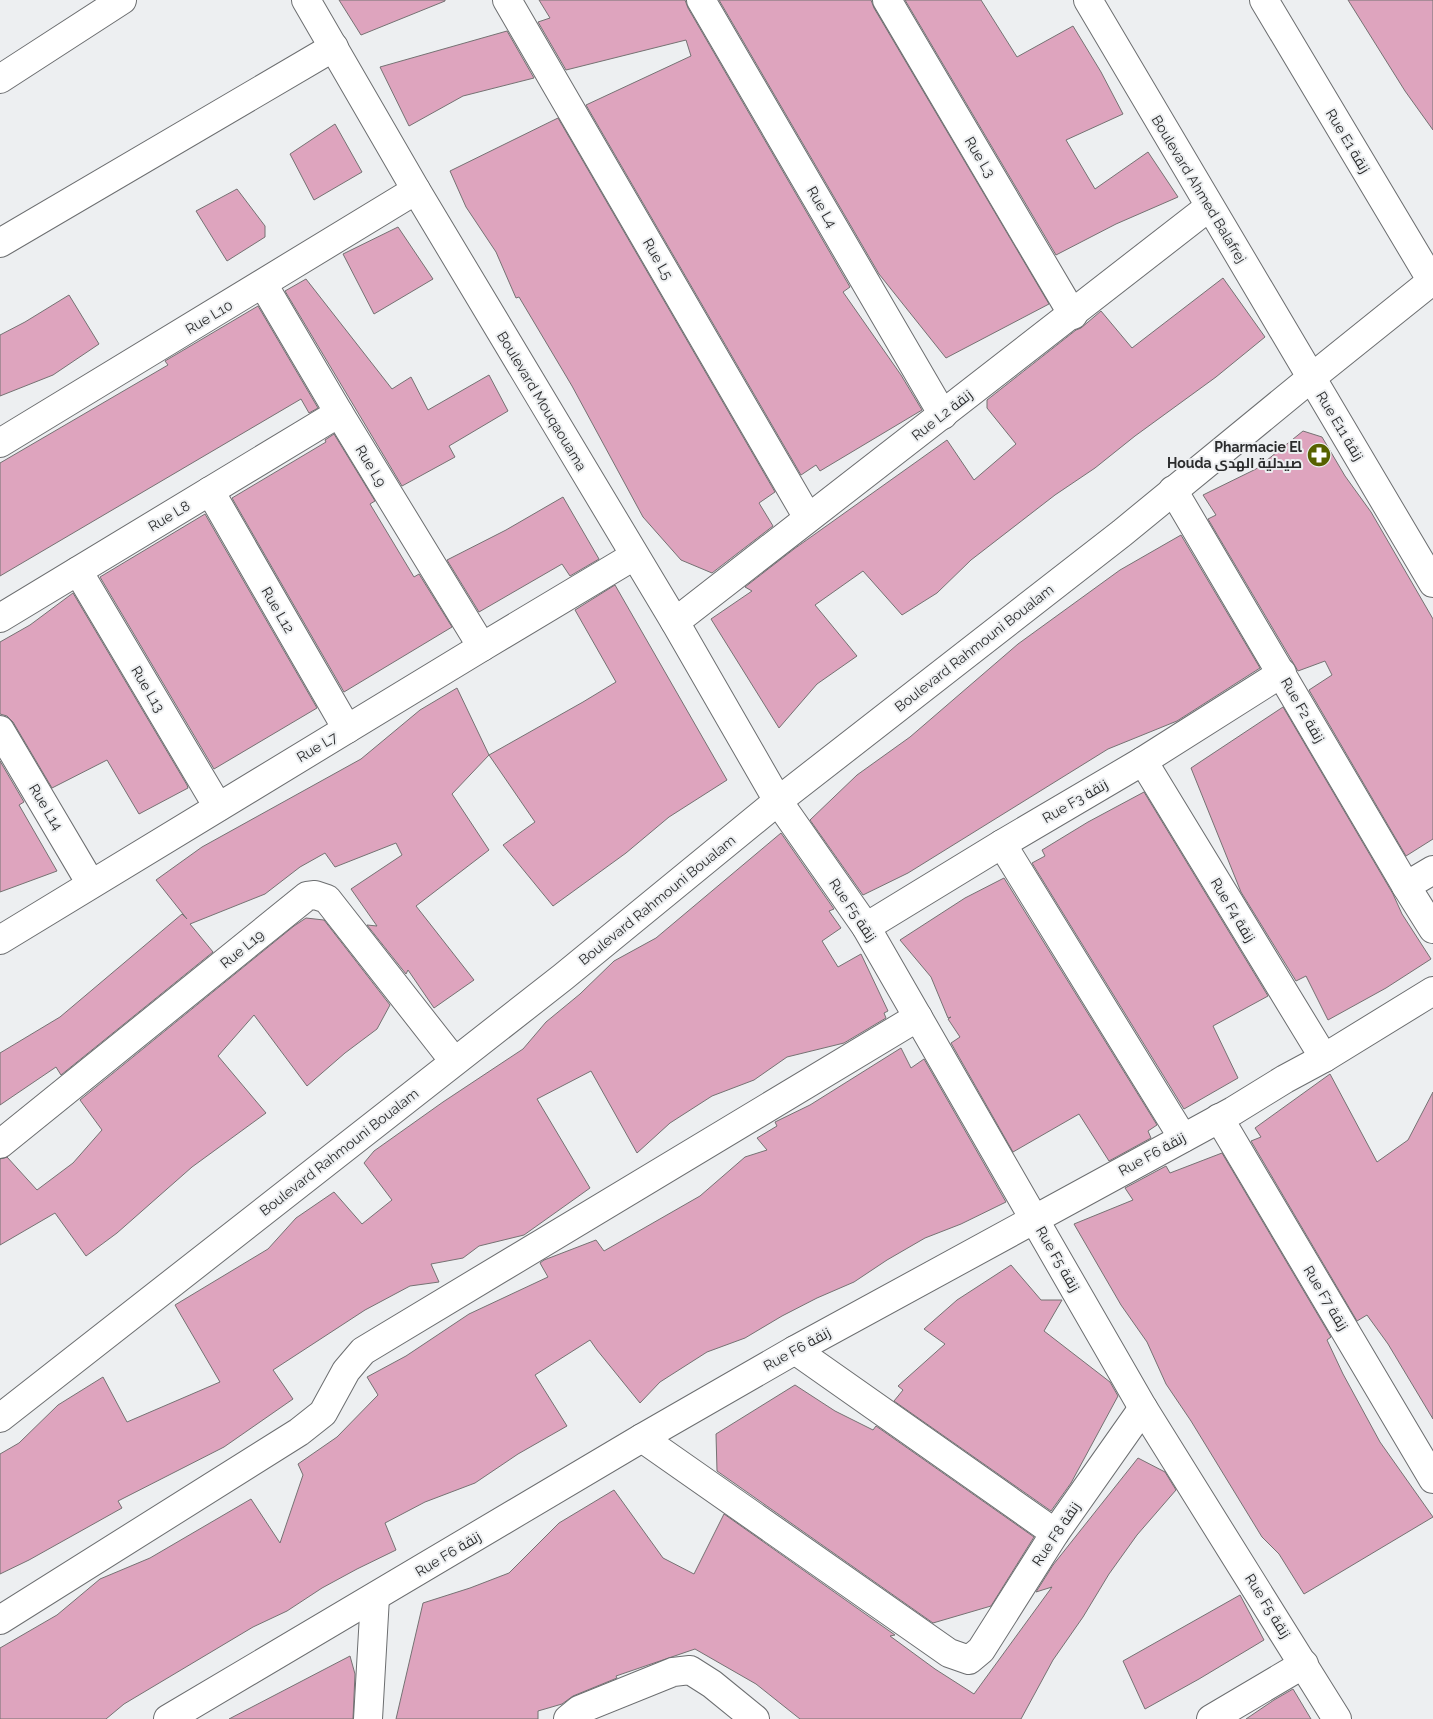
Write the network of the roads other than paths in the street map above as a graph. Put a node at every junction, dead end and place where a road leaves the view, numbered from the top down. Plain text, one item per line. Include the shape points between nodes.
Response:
1 (122, 0) edge
2 (306, 0) edge
3 (507, 0) edge
4 (701, 0) edge
5 (887, 0) edge
6 (1088, 0) edge
7 (1264, 0) edge
8 (334, 48) junction
9 (0, 79) edge
10 (416, 190) junction
11 (1209, 207) junction
12 (0, 243) edge
13 (1433, 282) edge
14 (263, 284) junction
15 (1073, 315) junction
16 (1311, 378) junction
17 (339, 414) junction
18 (943, 415) junction
19 (0, 443) edge
20 (1173, 490) junction
21 (210, 491) junction
22 (808, 518) junction
23 (634, 556) junction
24 (78, 571) junction
25 (1433, 583) edge
26 (0, 618) edge
27 (675, 622) junction
28 (482, 647) junction
29 (1282, 673) junction
30 (347, 729) junction
31 (0, 730) edge
32 (1143, 761) junction
33 (778, 801) junction
34 (218, 807) junction
35 (1002, 844) junction
36 (1433, 870) edge
37 (91, 884) junction
38 (1406, 886) junction
39 (866, 927) junction
40 (1433, 928) edge
41 (0, 940) edge
42 (1433, 992) edge
43 (918, 1017) junction
44 (1324, 1058) junction
45 (454, 1061) junction
46 (1220, 1118) junction
47 (1183, 1138) junction
48 (0, 1144) edge
49 (1035, 1218) junction
50 (795, 1350) junction
51 (1143, 1408) junction
52 (0, 1418) edge
53 (642, 1438) junction
54 (1433, 1479) edge
55 (1055, 1533) junction
56 (375, 1597) junction
57 (0, 1620) edge
58 (1304, 1664) junction
59 (168, 1719) edge
60 (368, 1719) edge
61 (568, 1719) edge
62 (754, 1719) edge
63 (1211, 1719) edge
64 (1337, 1719) edge

1 - 9 street
2 - 8 street, Boulevard Mouqaouama
3 - 22 street, Rue L5
4 - 18 street, Rue L4
5 - 15 street, Rue L3
6 - 11 street, Boulevard Ahmed Balafrej
7 - 13 street, Rue E1 زنقة
8 - 10 street, Boulevard Mouqaouama
8 - 12 street
10 - 14 street, Rue L10
10 - 23 street, Boulevard Mouqaouama
11 - 15 street, Rue L2 زنقة
11 - 16 street, Boulevard Ahmed Balafrej
13 - 16 street, Rue E11 زنقة
14 - 17 street, Rue L9
14 - 19 street, Rue L10
15 - 18 street, Rue L2 زنقة
16 - 20 street, Boulevard Rahmouni Boualam
16 - 25 street, Rue E11 زنقة
17 - 21 street, Rue L8
17 - 28 street, Rue L9
18 - 22 street, Rue L2 زنقة
20 - 29 street, Rue F2 زنقة
20 - 33 street, Boulevard Rahmouni Boualam
21 - 24 street, Rue L8
21 - 30 street, Rue L12
22 - 27 street, Rue L2 زنقة
23 - 27 street, Boulevard Mouqaouama
23 - 28 street, Rue L7
24 - 26 street, Rue L8
24 - 34 street, Rue L13
27 - 33 street, Boulevard Mouqaouama
28 - 30 street, Rue L7
29 - 32 street, Rue F3 زنقة
29 - 38 street, Rue F2 زنقة
30 - 34 street, Rue L7
31 - 37 street, Rue L14
32 - 35 street, Rue F3 زنقة
32 - 44 street, Rue F4 زنقة
33 - 39 street, Rue F5 زنقة
33 - 45 street, Boulevard Rahmouni Boualam via 563,977
34 - 37 street, Rue L7
35 - 39 street, Rue F3 زنقة
35 - 47 street
36 - 38 street
37 - 41 street, Rue L7
38 - 40 street, Rue F2 زنقة
39 - 43 street, Rue F5 زنقة
42 - 44 street, Rue F6 زنقة
43 - 49 street, Rue F5 زنقة
43 - 57 street via 364,1351 346,1371 323,1413 299,1432
44 - 46 street, Rue F6 زنقة
45 - 48 street, Rue L19 via 327,899 307,896
45 - 52 street, Boulevard Rahmouni Boualam
46 - 47 street, Rue F6 زنقة
46 - 54 street, Rue F7 زنقة
47 - 49 street, Rue F6 زنقة
49 - 50 street, Rue F6 زنقة
49 - 51 street, Rue F5 زنقة
50 - 53 street, Rue F6 زنقة
50 - 55 street
51 - 55 street, Rue F8 زنقة
51 - 58 street, Rue F5 زنقة
53 - 55 street, Rue F8 زنقة via 949,1653 969,1660 981,1650
53 - 56 street, Rue F6 زنقة
56 - 59 street, Rue F6 زنقة
56 - 60 street
58 - 63 street
58 - 64 street, Rue F5 زنقة
61 - 62 street via 579,1710 673,1672 690,1670

